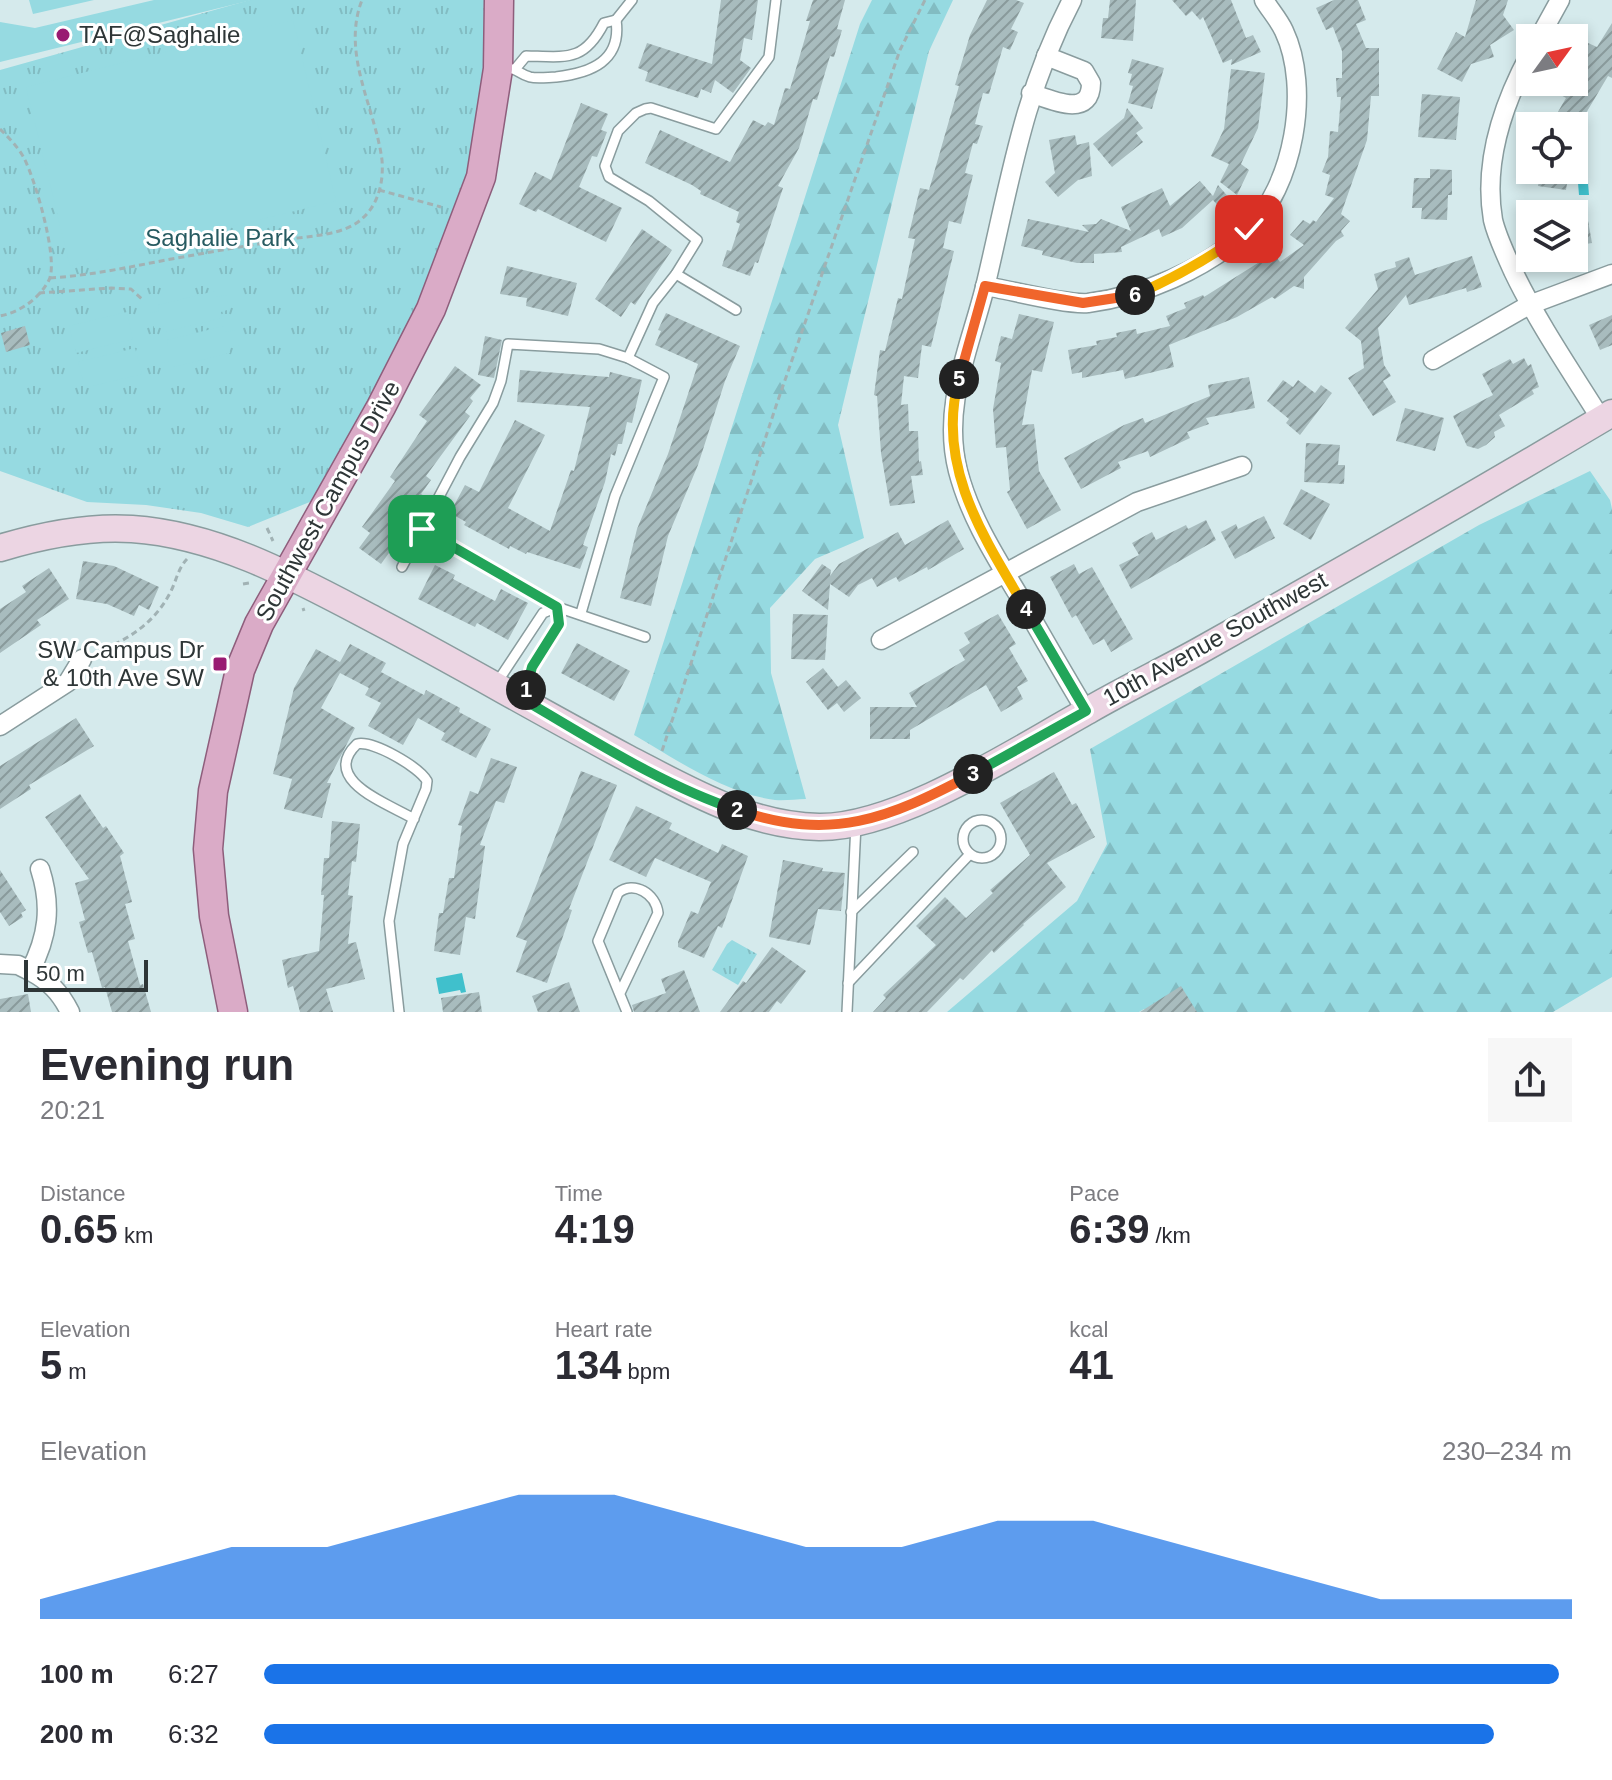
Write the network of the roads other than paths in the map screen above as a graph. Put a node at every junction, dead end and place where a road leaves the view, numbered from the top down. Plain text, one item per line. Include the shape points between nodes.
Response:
1 (499, 0) edge
2 (632, 0) edge
3 (776, 0) edge
4 (1072, 0) edge
5 (1264, 0) edge
6 (1560, 0) edge
7 (616, 20) junction
8 (1547, 24) edge
9 (1046, 56) junction
10 (507, 68) junction
11 (1516, 80) edge
12 (1031, 93) junction
13 (676, 274) junction
14 (1612, 274) edge
15 (985, 286) junction
16 (1529, 305) junction
17 (736, 310) dead end
18 (628, 358) junction
19 (1433, 360) dead end
20 (1607, 416) edge
21 (1242, 466) dead end
22 (422, 529) junction
23 (0, 548) edge
24 (402, 567) dead end
25 (288, 574) junction
26 (1005, 574) junction
27 (557, 607) junction
28 (581, 613) junction
29 (645, 637) dead end
30 (881, 640) dead end
31 (82, 659) road end
32 (496, 684) junction
33 (526, 701) junction
34 (1086, 711) junction
35 (0, 726) edge
36 (414, 819) junction
37 (856, 823) junction
38 (913, 852) dead end
39 (970, 854) junction
40 (40, 869) dead end
41 (851, 912) junction
42 (0, 964) edge
43 (30, 971) junction
44 (848, 983) junction
45 (620, 993) junction
46 (70, 1012) edge
47 (233, 1012) edge
48 (399, 1012) edge
49 (627, 1012) edge
50 (847, 1012) edge

1 - 10 main road, Southwest Campus Drive
2 - 7 lane
3 - 13 lane via 769,57 716,129 651,108 636,113 613,142 605,166 609,177 697,240
4 - 9 street
5 - 15 street via 1284,31 1297,104 1279,185 1249,229 1182,274 1135,295 1083,303
6 - 8 street
7 - 10 lane via 604,23 584,51 526,56
7 - 10 lane via 613,49 595,68 576,75 530,77
9 - 12 street
9 - 12 street via 1084,71 1091,83 1089,96 1071,106
10 - 25 main road, Southwest Campus Drive via 481,177 431,309
11 - 16 street via 1494,145 1490,192 1494,222
12 - 15 street
13 - 17 lane
13 - 18 lane via 653,303
14 - 16 street
15 - 26 street via 955,394 951,434 958,472 980,532
16 - 19 street
16 - 20 street
18 - 22 lane via 599,349 508,344 493,403
18 - 28 lane via 664,377 615,496
20 - 34 street, 10th Avenue Southwest
21 - 26 street via 1137,502
22 - 24 lane
22 - 27 lane
23 - 25 street, 10th Avenue Southwest via 83,529 134,529 186,538
25 - 32 street, 10th Avenue Southwest
25 - 47 main road, Southwest Campus Drive via 240,670 213,791 208,849 214,916
26 - 30 street
26 - 34 street
27 - 28 lane
27 - 32 lane via 543,613
27 - 33 lane via 559,624 532,667
28 - 29 lane
31 - 35 street via 68,682
32 - 33 street, 10th Avenue Southwest
33 - 37 street, 10th Avenue Southwest via 709,800 771,821 820,827
34 - 37 street, 10th Avenue Southwest via 947,788
36 - 36 lane via 426,789 424,775 369,743 357,744 346,767 354,785
36 - 48 lane via 403,844 389,921
37 - 41 lane
38 - 41 lane
39 - 39 lane via 985,858 997,850 1001,837 992,822 975,820 964,832 962,842
39 - 44 lane
40 - 43 street via 47,891 46,936
41 - 44 lane
42 - 43 street
43 - 46 street via 61,995
44 - 50 lane
45 - 45 lane via 598,941 618,893 630,887 648,894 658,913
45 - 49 lane

